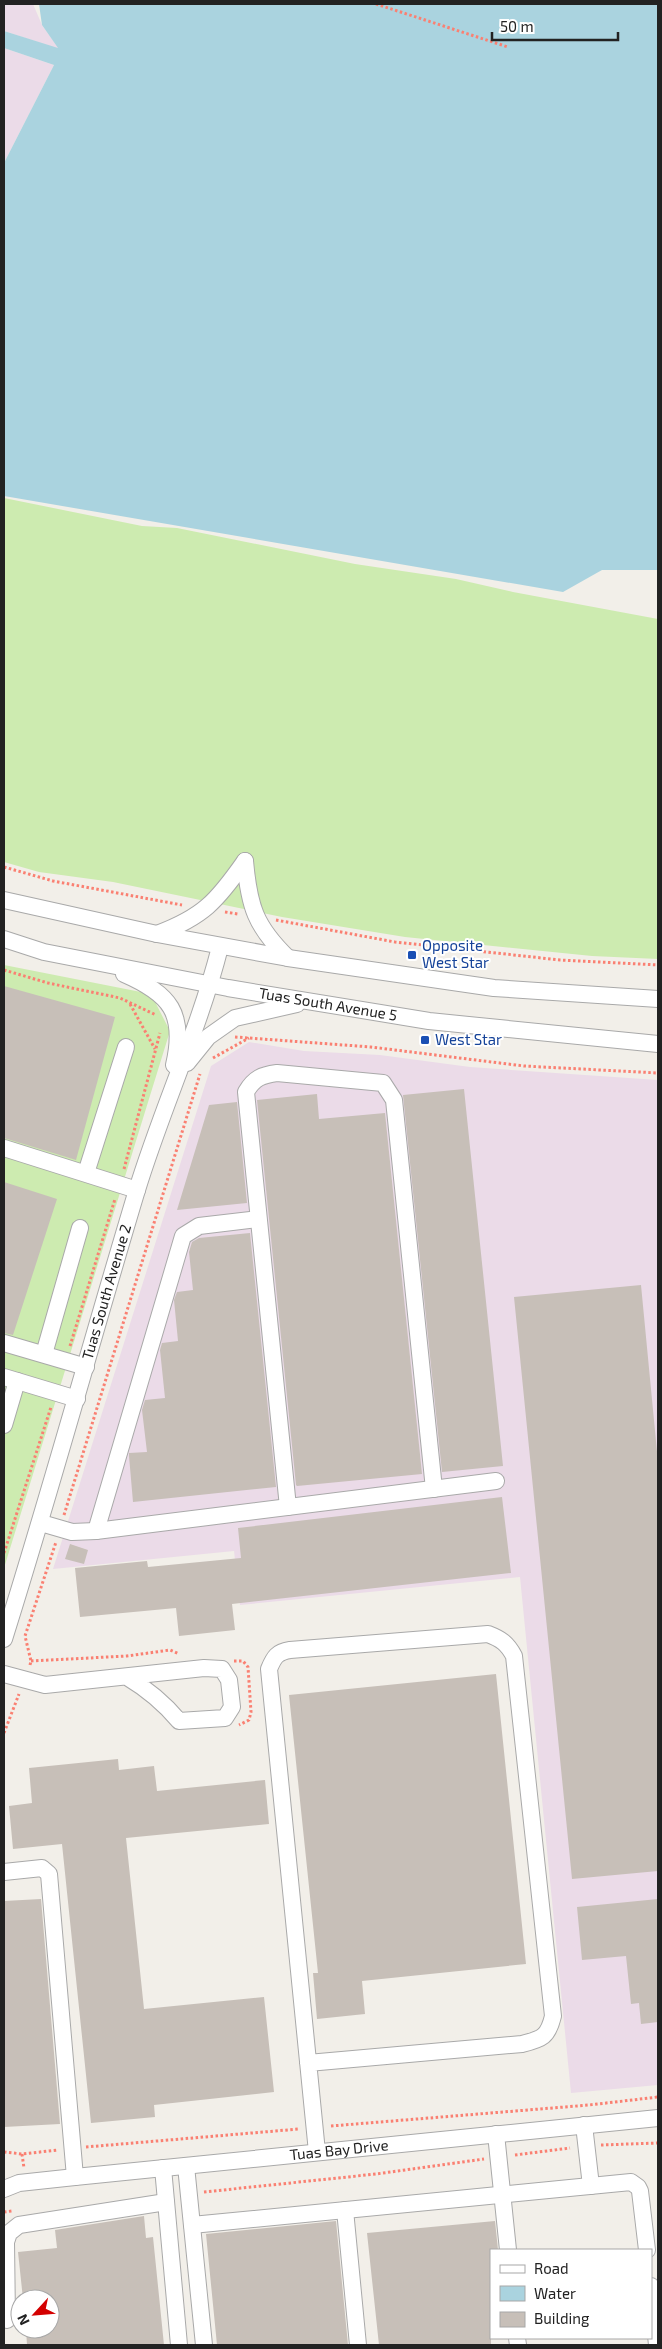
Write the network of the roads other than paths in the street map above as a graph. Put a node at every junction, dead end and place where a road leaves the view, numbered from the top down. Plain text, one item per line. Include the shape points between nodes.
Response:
1 (4, 900) edge
2 (156, 934) junction
3 (4, 939) edge
4 (220, 947) junction
5 (288, 958) junction
6 (109, 965) junction
7 (211, 984) junction
8 (658, 999) edge
9 (310, 1002) junction
10 (658, 1044) edge
11 (126, 1047) dead end
12 (178, 1073) junction
13 (169, 1098) junction
14 (4, 1148) edge
15 (86, 1173) junction
16 (137, 1190) junction
17 (258, 1219) junction
18 (80, 1228) dead end
19 (4, 1343) edge
20 (44, 1354) junction
21 (86, 1367) junction
22 (10, 1379) edge
23 (77, 1399) junction
24 (4, 1425) edge
25 (496, 1481) dead end
26 (434, 1489) junction
27 (288, 1507) junction
28 (41, 1523) junction
29 (96, 1531) junction
30 (4, 1639) edge
31 (4, 1674) edge
32 (127, 1677) junction
33 (4, 1872) edge
34 (308, 2063) junction
35 (658, 2118) edge
36 (584, 2125) junction
37 (496, 2134) junction
38 (316, 2152) junction
39 (186, 2166) junction
40 (163, 2168) junction
41 (75, 2177) junction
42 (9, 2184) edge
43 (591, 2186) junction
44 (502, 2195) junction
45 (166, 2202) junction
46 (344, 2210) junction
47 (192, 2225) junction
48 (508, 2249) edge
49 (647, 2249) edge
50 (652, 2296) edge
51 (7, 2320) dead end
52 (179, 2345) edge
53 (204, 2345) edge
54 (358, 2345) edge
55 (657, 2345) edge

1 - 2 street
2 - 4 street
2 - 5 street via 185,924 205,909 225,889 245,861 249,898 256,916 270,941
3 - 6 street, Tuas South Avenue 5 via 44,952
4 - 5 street
4 - 7 street, Tuas South Avenue 2
5 - 8 street via 494,988
6 - 7 street, Tuas South Avenue 5
6 - 13 street via 157,991 167,999 173,1012 178,1033
7 - 9 street, Tuas South Avenue 5
7 - 12 street, Tuas South Avenue 2
9 - 10 street, Tuas South Avenue 5 via 429,1021
9 - 12 street via 236,1018 208,1037
11 - 15 street
12 - 13 street, Tuas South Avenue 2
13 - 16 street, Tuas South Avenue 2
14 - 15 street
15 - 16 street
16 - 21 street, Tuas South Avenue 2
17 - 26 street via 246,1092 252,1081 277,1073 384,1083 394,1100
17 - 27 street
17 - 29 street via 199,1226 183,1236
18 - 20 street
19 - 20 street
20 - 21 street
21 - 23 street, Tuas South Avenue 2
22 - 23 street
22 - 24 street
23 - 28 street, Tuas South Avenue 2
25 - 26 street
26 - 27 street
27 - 29 street
28 - 29 street via 72,1532
28 - 30 street, Tuas South Avenue 2
31 - 32 street via 45,1686
32 - 32 street via 204,1668 222,1669 229,1680 232,1707 225,1718 179,1721 165,1705
33 - 41 street via 42,1868 49,1874
34 - 34 street via 269,1669 273,1658 290,1650 488,1634 499,1638 508,1644 514,1656 553,2016 549,2031 537,2040 522,2044
34 - 38 street
35 - 36 street, Tuas Bay Drive
36 - 37 street, Tuas Bay Drive
36 - 43 street
37 - 38 street, Tuas Bay Drive
37 - 44 street
38 - 39 street, Tuas Bay Drive
39 - 40 street, Tuas Bay Drive
39 - 47 street
40 - 41 street, Tuas Bay Drive
40 - 45 street
41 - 42 street, Tuas Bay Drive
43 - 44 street
43 - 49 street via 631,2182 638,2186
44 - 46 street
44 - 48 street
45 - 51 street via 19,2225 6,2242
45 - 52 street
46 - 47 street
46 - 54 street
47 - 53 street
50 - 55 street

